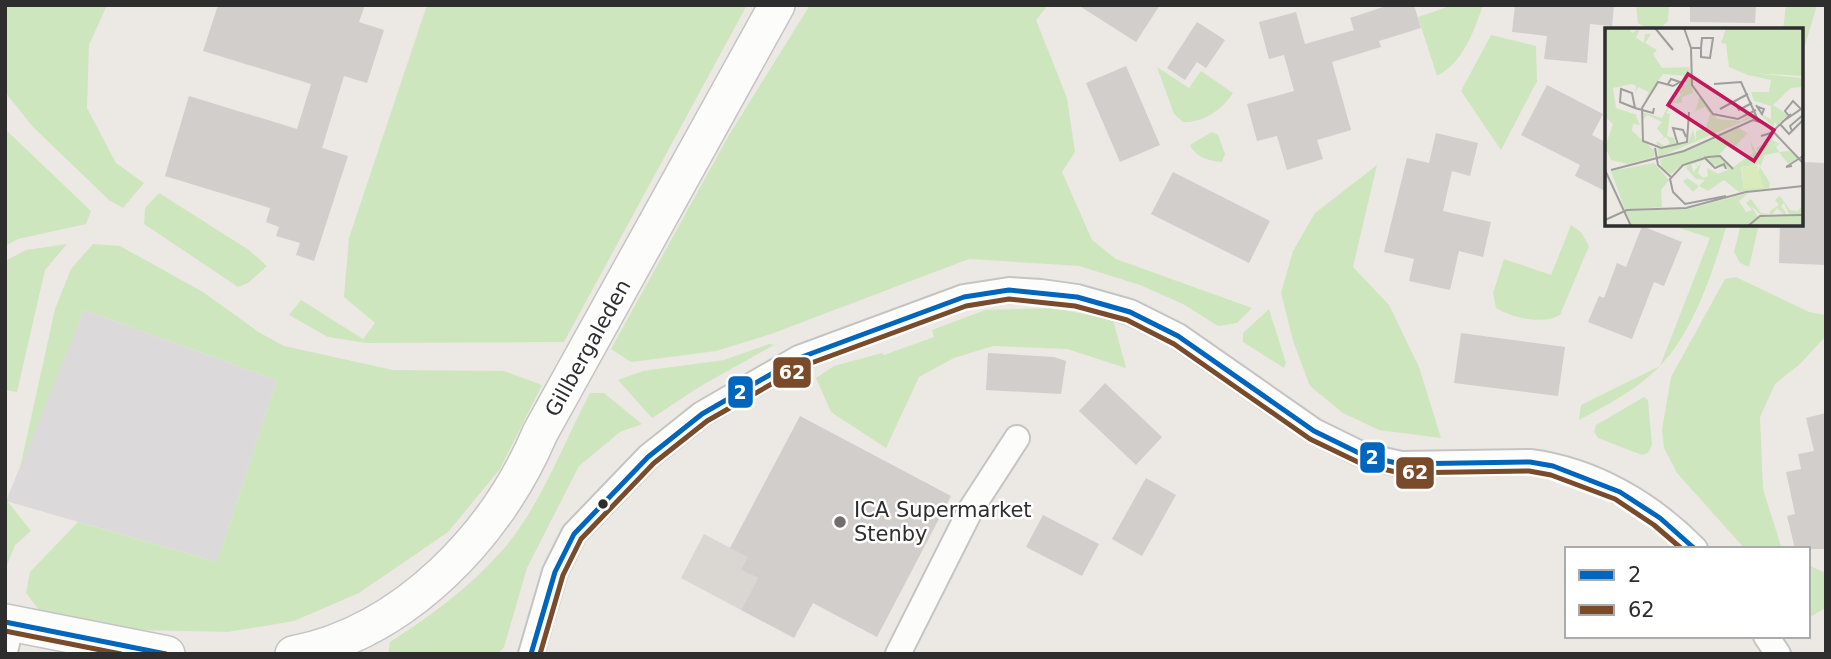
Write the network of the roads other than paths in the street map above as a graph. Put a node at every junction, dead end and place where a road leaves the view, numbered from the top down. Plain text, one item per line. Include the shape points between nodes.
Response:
1 (777, 5) edge
2 (1017, 438) dead end
3 (1693, 547) edge
4 (8, 632) edge
5 (1767, 638) edge
6 (345, 647) edge
7 (167, 654) edge
8 (293, 654) edge
9 (531, 654) edge
10 (898, 654) edge
11 (1778, 654) edge

1 - 6 main road, Gillbergaleden via 509,494 468,546 418,594
2 - 10 street via 971,509
3 - 9 street via 1673,526 1595,479 1550,464 1401,464 1365,456 1314,431 1178,337 1130,312 1077,297 1009,290 964,297 799,358 702,414 648,457 574,534 555,572
4 - 7 main road
5 - 11 street
6 - 8 main road, Gillbergaleden

